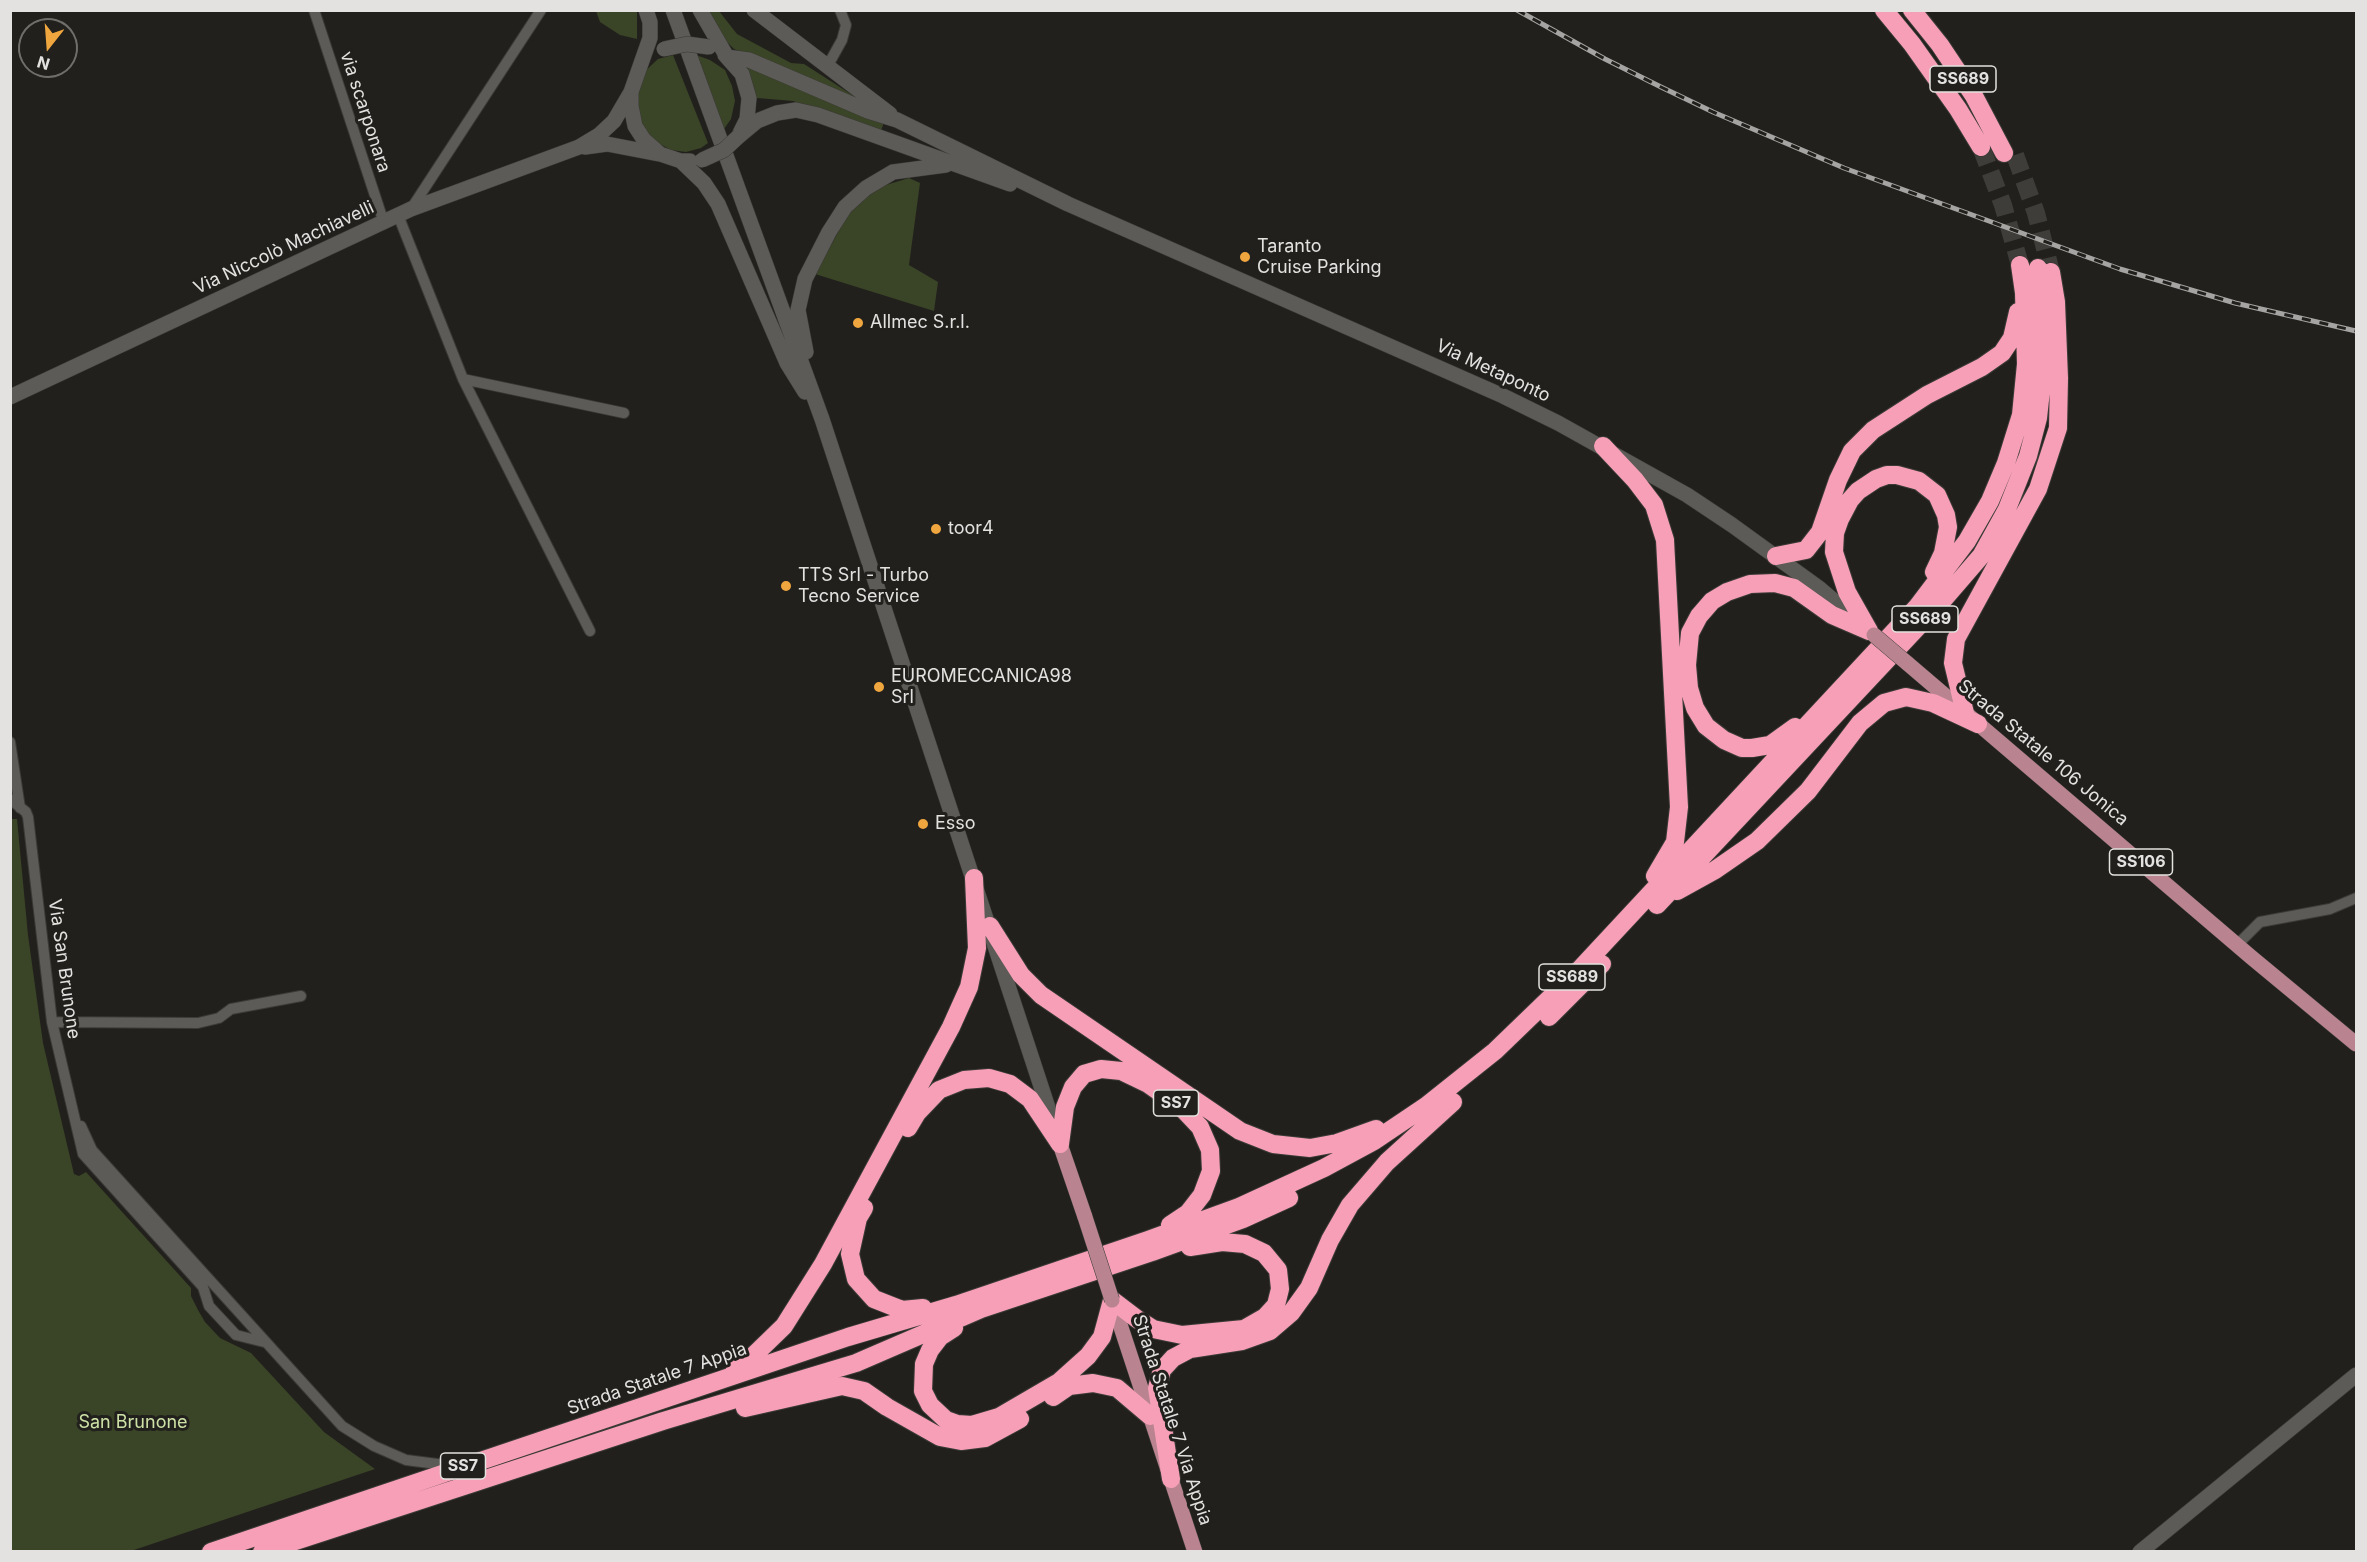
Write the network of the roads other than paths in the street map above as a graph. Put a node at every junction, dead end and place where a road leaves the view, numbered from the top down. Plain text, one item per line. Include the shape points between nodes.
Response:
1 (314, 10) edge
2 (541, 10) edge
3 (646, 10) edge
4 (673, 10) edge
5 (700, 10) edge
6 (754, 10) edge
7 (840, 10) edge
8 (1884, 10) edge
9 (1912, 10) edge
10 (727, 57) junction
11 (827, 67) junction
12 (639, 72) junction
13 (632, 92) junction
14 (897, 120) junction
15 (739, 136) junction
16 (579, 147) junction
17 (1981, 147) tunnel mouth
18 (660, 154) junction
19 (2009, 154) tunnel mouth
20 (681, 161) junction
21 (953, 165) junction
22 (1068, 204) junction
23 (405, 212) junction
24 (384, 223) junction
25 (2036, 268) junction
26 (463, 379) junction
27 (10, 397) edge
28 (624, 413) dead end
29 (822, 419) junction
30 (1603, 447) junction
31 (1776, 556) junction
32 (1917, 607) junction
33 (590, 631) dead end
34 (1872, 633) junction
35 (1844, 687) junction
36 (1972, 719) junction
37 (10, 742) edge
38 (10, 799) edge
39 (15, 807) edge
40 (974, 878) junction
41 (2356, 898) edge
42 (1663, 899) junction
43 (1633, 912) junction
44 (990, 926) junction
45 (2237, 945) junction
46 (301, 996) dead end
47 (52, 1022) junction
48 (2356, 1044) edge
49 (1450, 1096) junction
50 (69, 1101) junction
51 (1060, 1144) junction
52 (1150, 1246) junction
53 (1119, 1256) junction
54 (1112, 1300) junction
55 (956, 1305) junction
56 (981, 1309) junction
57 (264, 1342) junction
58 (2356, 1375) edge
59 (715, 1381) junction
60 (1150, 1416) junction
61 (663, 1421) junction
62 (462, 1467) junction
63 (1171, 1479) junction
64 (212, 1551) edge
65 (262, 1551) edge
66 (1195, 1551) edge
67 (2140, 1551) edge

1 - 24 street, via scarponara
2 - 23 street
3 - 12 main road via 650,38
4 - 29 main road
5 - 10 main road
6 - 11 main road
7 - 11 street via 846,25
8 - 17 highway, SS689 via 1919,53
9 - 19 highway, SS689 via 1940,45
10 - 12 main road, bridge via 710,47 687,44 664,49
10 - 14 main road via 749,60
10 - 15 main road via 742,74 749,98 747,118
11 - 14 main road
12 - 13 main road
13 - 16 main road via 614,121
13 - 18 main road via 636,126
14 - 22 main road
15 - 20 main road, bridge via 724,150 702,160
15 - 21 main road via 757,121 777,112 796,110
16 - 18 main road via 607,144
16 - 23 main road, Via Niccolò Machiavelli
18 - 20 main road
20 - 29 main road via 704,183 718,204 787,363
21 - 22 main road
21 - 29 main road via 893,172 866,188 845,207 816,256 805,279 798,310
22 - 30 main road, Via Metaponto via 1503,396
23 - 24 main road, Via Niccolò Machiavelli
23 - 26 street
24 - 27 main road, Via Niccolò Machiavelli
25 - 31 highway via 2017,314 2012,338 2002,353 1927,394 1874,430 1852,451 1820,532 1806,550
25 - 32 highway, SS689 via 2024,293 2026,364 2021,415 2006,463 1967,540
25 - 36 highway via 2056,302 2058,428 2038,489 1956,639 1953,663
25 - 42 highway, SS689 via 2044,363 2038,418 2007,508 1981,556
26 - 28 street
26 - 33 street
29 - 40 main road
30 - 31 main road, Via Metaponto via 1687,495
30 - 43 highway via 1654,505 1667,557 1678,820 1669,856 1644,889
31 - 34 main road, Via Metaponto
32 - 34 highway via 1943,553 1946,515 1928,487 1910,477 1887,476 1867,484 1850,500 1834,543 1847,592
32 - 35 highway, SS689
34 - 35 highway via 1832,615 1794,588 1762,582 1719,596 1699,616 1690,633 1687,665 1695,708 1706,726 1733,745 1770,745 1793,730 1824,697
34 - 36 main road, Strada Statale 106 Jonica / SS106, bridge
35 - 43 highway, SS689
36 - 42 highway via 1906,697 1884,703 1860,723 1808,791 1757,841
36 - 45 main road, Strada Statale 106 Jonica / SS106
37 - 39 street, Via San Brunone
38 - 39 street, Via San Brunone
39 - 47 street, Via San Brunone via 28,817
40 - 44 main road
40 - 59 highway via 977,948 969,987 951,1027 823,1264 784,1326 750,1359
41 - 45 street via 2330,909 2260,922
42 - 49 highway, SS689 via 1576,992 1497,1066
43 - 49 highway, SS689
44 - 49 highway via 1021,975 1041,995 1220,1120 1261,1141 1298,1148 1337,1143 1378,1128 1427,1096
44 - 51 main road
45 - 48 main road, Strada Statale 106 Jonica / SS106
46 - 47 street via 231,1009 219,1018 198,1023
47 - 50 street, Via San Brunone
49 - 52 highway, SS689 via 1405,1135 1331,1178 1244,1219
49 - 63 highway via 1350,1205 1309,1288 1291,1313 1270,1331 1242,1341 1190,1349 1162,1370 1157,1388
50 - 57 street via 92,1150
50 - 57 street via 83,1154 203,1287 209,1306 236,1335
51 - 52 highway, SS7 via 1065,1107 1073,1087 1084,1074 1101,1069 1121,1071 1148,1084 1182,1108 1200,1127 1210,1150 1211,1171 1202,1195 1188,1213
51 - 54 main road, Strada Statale 7 Via Appia, bridge
51 - 55 highway via 1030,1099 1010,1084 989,1078 964,1080 939,1090 917,1113 858,1218 850,1254 856,1279 874,1299 902,1310
52 - 53 highway, SS689
52 - 54 highway via 1245,1244 1264,1253 1278,1270 1280,1289 1276,1305 1244,1329 1182,1335 1153,1329
53 - 55 highway, Strada Statale 7 Appia / SS7
53 - 56 highway, SS7
54 - 56 highway via 1102,1336 1088,1356 1059,1382 999,1417 972,1425 957,1424 946,1420 930,1405 923,1391 924,1364 940,1337
54 - 60 main road, Strada Statale 7 Via Appia
55 - 59 highway, Strada Statale 7 Appia / SS7
56 - 61 highway, SS7 via 856,1363
57 - 62 street via 342,1426 406,1460
58 - 67 main road
59 - 62 highway, Strada Statale 7 Appia / SS7
60 - 61 highway via 1117,1388 1093,1383 1069,1386 985,1438 962,1441 940,1437 864,1391 842,1386
60 - 63 main road, Strada Statale 7 Via Appia
61 - 65 highway, SS7
62 - 64 highway, Strada Statale 7 Appia / SS7
63 - 66 main road, Strada Statale 7 Via Appia

